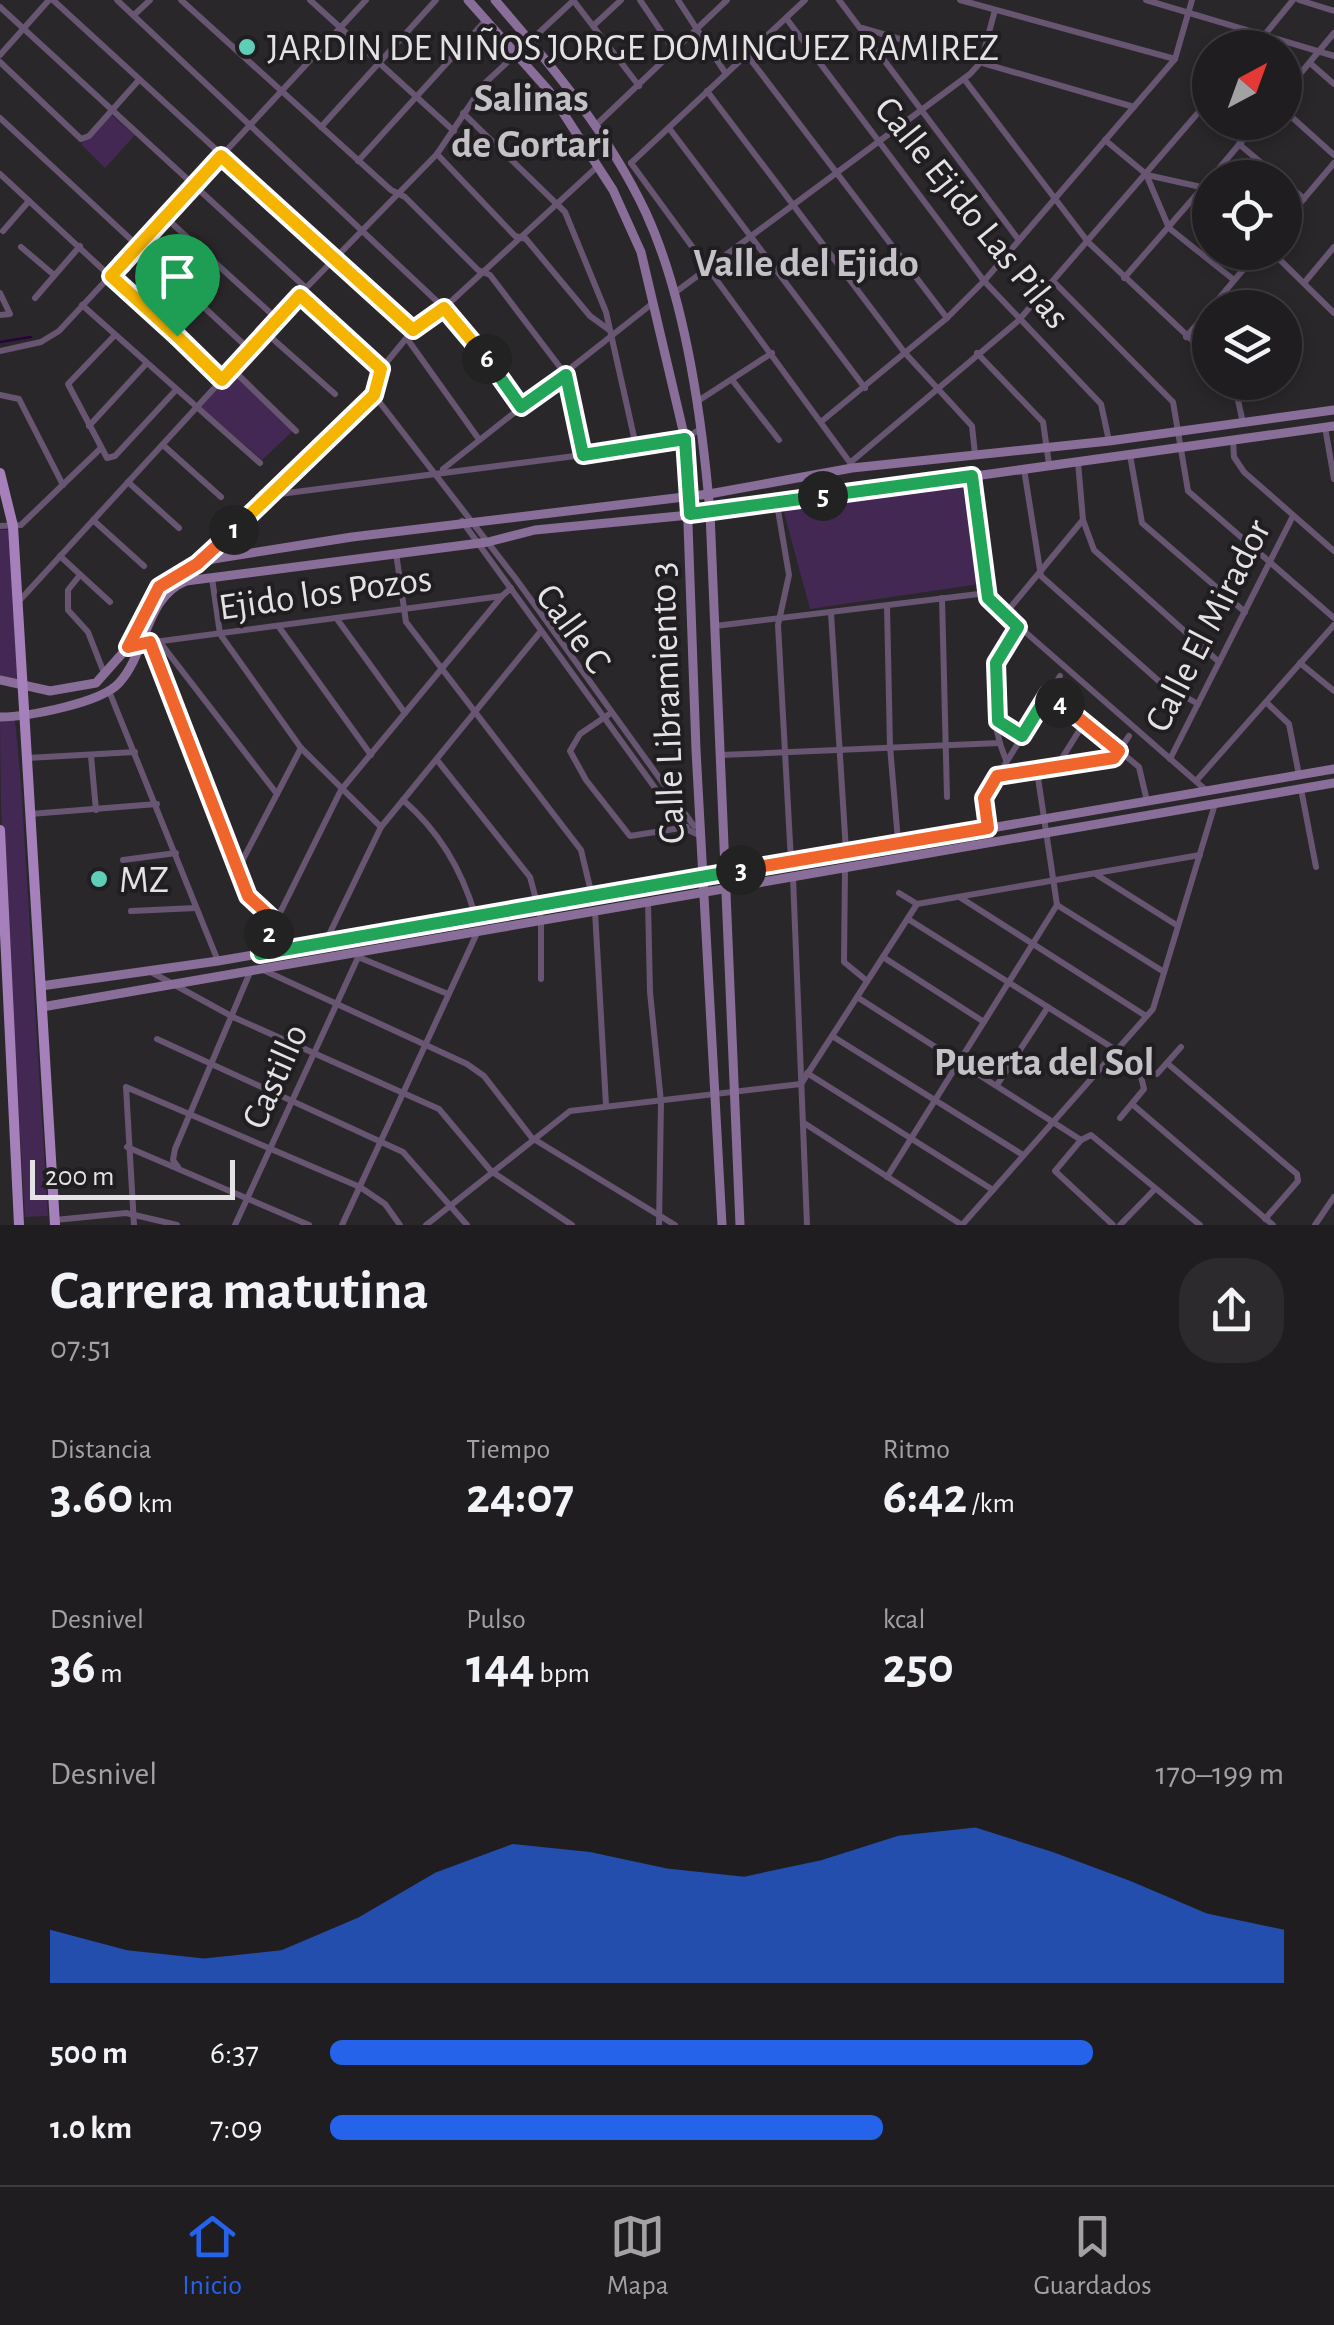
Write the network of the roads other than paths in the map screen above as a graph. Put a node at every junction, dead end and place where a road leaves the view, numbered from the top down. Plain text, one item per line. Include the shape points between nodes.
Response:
1 (51, 0) edge
2 (117, 0) edge
3 (150, 0) edge
4 (181, 0) edge
5 (310, 0) edge
6 (366, 0) edge
7 (436, 0) edge
8 (468, 0) edge
9 (574, 0) edge
10 (621, 0) edge
11 (640, 0) edge
12 (678, 0) edge
13 (727, 0) edge
14 (804, 0) edge
15 (839, 0) edge
16 (856, 0) edge
17 (960, 0) edge
18 (1146, 0) edge
19 (1192, 0) edge
20 (1296, 0) edge
21 (502, 2) edge
22 (0, 7) edge
23 (846, 9) junction
24 (994, 10) junction
25 (1334, 11) edge
26 (1189, 12) junction
27 (134, 15) junction
28 (786, 18) junction
29 (486, 20) junction
30 (593, 26) junction
31 (341, 28) junction
32 (860, 28) junction
33 (24, 29) junction
34 (1251, 30) edge
35 (1269, 30) edge
36 (696, 32) junction
37 (1334, 33) edge
38 (532, 42) junction
39 (1302, 45) edge
40 (1319, 50) junction
41 (675, 52) junction
42 (746, 55) junction
43 (518, 56) junction
44 (1334, 56) edge
45 (0, 58) edge
46 (1175, 59) junction
47 (378, 62) junction
48 (981, 62) junction
49 (1310, 63) junction
50 (1302, 72) edge
51 (726, 74) junction
52 (964, 79) junction
53 (139, 81) junction
54 (1334, 84) edge
55 (639, 86) junction
56 (706, 91) junction
57 (282, 92) junction
58 (417, 97) junction
59 (1134, 108) junction
60 (110, 111) junction
61 (922, 111) junction
62 (463, 112) junction
63 (0, 118) edge
64 (1192, 120) edge
65 (251, 124) junction
66 (321, 126) junction
67 (594, 126) junction
68 (1302, 126) edge
69 (669, 128) junction
70 (454, 130) junction
71 (1105, 140) junction
72 (1243, 140) edge
73 (878, 142) junction
74 (1240, 144) junction
75 (437, 154) junction
76 (1334, 155) edge
77 (221, 156) junction
78 (1227, 160) edge
79 (1258, 160) edge
80 (358, 161) junction
81 (1334, 163) edge
82 (599, 165) junction
83 (627, 166) junction
84 (837, 173) junction
85 (0, 174) edge
86 (1146, 174) junction
87 (1192, 182) edge
88 (192, 186) junction
89 (398, 192) junction
90 (1054, 197) junction
91 (1304, 199) joint
92 (29, 201) junction
93 (1302, 201) edge
94 (558, 202) junction
95 (1192, 202) edge
96 (795, 205) junction
97 (164, 216) junction
98 (1168, 228) junction
99 (362, 229) junction
100 (2, 231) dead end
101 (754, 236) junction
102 (520, 237) junction
103 (1018, 239) junction
104 (1088, 242) junction
105 (80, 246) junction
106 (138, 246) junction
107 (21, 247) dead end
108 (1334, 247) edge
109 (334, 258) junction
110 (708, 270) junction
111 (1243, 270) edge
112 (1291, 270) edge
113 (484, 272) junction
114 (54, 275) junction
115 (111, 276) junction
116 (1124, 278) junction
117 (1234, 280) junction
118 (984, 282) junction
119 (1054, 282) junction
120 (1304, 283) junction
121 (306, 288) junction
122 (1226, 290) edge
123 (0, 293) edge
124 (300, 295) junction
125 (672, 295) junction
126 (35, 298) dead end
127 (654, 303) junction
128 (82, 305) junction
129 (444, 308) junction
130 (1334, 313) edge
131 (0, 316) edge
132 (947, 318) junction
133 (277, 319) junction
134 (1018, 321) junction
135 (413, 330) junction
136 (609, 330) junction
137 (1192, 330) edge
138 (265, 332) junction
139 (115, 335) junction
140 (1186, 337) junction
141 (408, 340) junction
142 (611, 340) junction
143 (1192, 342) edge
144 (250, 350) junction
145 (0, 352) edge
146 (772, 353) junction
147 (976, 353) junction
148 (905, 354) junction
149 (146, 364) junction
150 (232, 369) junction
151 (381, 369) junction
152 (566, 375) junction
153 (222, 380) junction
154 (733, 381) junction
155 (864, 388) junction
156 (934, 389) junction
157 (175, 391) junction
158 (335, 394) dead end
159 (0, 395) edge
160 (374, 395) junction
161 (1238, 400) edge
162 (697, 401) junction
163 (521, 407) junction
164 (197, 408) junction
165 (1334, 410) edge
166 (822, 421) junction
167 (1243, 422) junction
168 (89, 426) junction
169 (1330, 427) edge
170 (701, 429) junction
171 (296, 430) dead end
172 (1180, 430) junction
173 (478, 438) junction
174 (685, 439) junction
175 (779, 440) dead end
176 (1233, 440) junction
177 (1109, 441) junction
178 (163, 445) junction
179 (636, 446) junction
180 (1046, 446) junction
181 (1182, 446) junction
182 (104, 452) junction
183 (975, 454) junction
184 (1130, 454) junction
185 (583, 455) junction
186 (1078, 461) junction
187 (260, 463) dead end
188 (1049, 464) junction
189 (852, 465) junction
190 (1024, 467) junction
191 (442, 470) junction
192 (0, 473) edge
193 (432, 473) junction
194 (972, 476) junction
195 (1334, 479) edge
196 (128, 482) junction
197 (63, 485) junction
198 (708, 494) junction
199 (272, 495) junction
200 (220, 497) dead end
201 (690, 497) junction
202 (777, 502) junction
203 (710, 513) junction
204 (690, 514) junction
205 (1293, 516) junction
206 (93, 520) junction
207 (1083, 520) junction
208 (469, 525) junction
209 (0, 526) edge
210 (13, 526) junction
211 (179, 528) dead end
212 (482, 542) junction
213 (1334, 551) edge
214 (396, 554) junction
215 (60, 556) junction
216 (197, 564) junction
217 (1268, 564) junction
218 (144, 566) dead end
219 (1039, 572) junction
220 (80, 575) junction
221 (212, 578) junction
222 (511, 588) junction
223 (986, 593) junction
224 (502, 596) junction
225 (942, 598) junction
226 (18, 602) junction
227 (110, 602) dead end
228 (887, 606) junction
229 (402, 610) junction
230 (1244, 612) junction
231 (831, 613) junction
232 (1004, 614) junction
233 (337, 619) junction
234 (780, 620) junction
235 (1334, 622) edge
236 (715, 626) junction
237 (279, 627) junction
238 (1018, 627) junction
239 (541, 630) junction
240 (220, 634) junction
241 (150, 642) junction
242 (556, 644) junction
243 (128, 647) junction
244 (1219, 662) junction
245 (1300, 663) junction
246 (440, 670) junction
247 (105, 675) junction
248 (1060, 676) dead end
249 (0, 680) edge
250 (22, 686) junction
251 (1334, 691) edge
252 (109, 692) junction
253 (1048, 694) junction
254 (1266, 702) junction
255 (1198, 704) junction
256 (404, 712) junction
257 (22, 714) junction
258 (472, 714) junction
259 (608, 715) junction
260 (0, 717) edge
261 (694, 721) junction
262 (719, 721) junction
263 (998, 721) junction
264 (1084, 723) junction
265 (1022, 736) junction
266 (1130, 736) dead end
267 (998, 743) junction
268 (944, 744) junction
269 (890, 746) junction
270 (300, 748) junction
271 (838, 749) junction
272 (785, 751) junction
273 (1119, 751) junction
274 (135, 752) junction
275 (371, 755) junction
276 (721, 755) junction
277 (90, 756) junction
278 (26, 758) junction
279 (1170, 758) junction
280 (437, 760) junction
281 (1006, 760) junction
282 (1058, 766) junction
283 (1334, 769) edge
284 (1037, 771) junction
285 (997, 776) junction
286 (1300, 776) junction
287 (1196, 782) junction
288 (1334, 783) edge
289 (1302, 789) junction
290 (341, 790) junction
291 (1208, 792) junction
292 (277, 794) junction
293 (947, 797) dead end
294 (402, 800) junction
295 (1147, 801) junction
296 (158, 804) junction
297 (1215, 804) junction
298 (96, 810) junction
299 (30, 814) junction
300 (1044, 817) junction
301 (381, 827) junction
302 (988, 828) junction
303 (694, 829) junction
304 (0, 830) edge
305 (1046, 830) junction
306 (898, 841) junction
307 (846, 850) junction
308 (1, 851) edge
309 (176, 852) junction
310 (1200, 855) junction
311 (123, 860) dead end
312 (792, 862) junction
313 (845, 866) junction
314 (1316, 867) dead end
315 (238, 868) junction
316 (727, 873) junction
317 (1096, 874) junction
318 (704, 875) junction
319 (793, 876) junction
320 (1055, 881) junction
321 (727, 888) junction
322 (704, 891) junction
323 (899, 893) dead end
324 (592, 896) junction
325 (960, 897) junction
326 (648, 902) junction
327 (539, 904) junction
328 (917, 904) junction
329 (1057, 905) junction
330 (196, 908) junction
331 (595, 910) junction
332 (131, 911) dead end
333 (476, 915) junction
334 (541, 918) junction
335 (908, 918) junction
336 (275, 921) junction
337 (1178, 926) junction
338 (478, 930) junction
339 (324, 943) junction
340 (1034, 943) junction
341 (3, 949) edge
342 (360, 953) junction
343 (260, 954) junction
344 (883, 957) junction
345 (218, 961) junction
346 (255, 968) junction
347 (150, 972) junction
348 (1164, 972) junction
349 (541, 978) dead end
350 (867, 981) junction
351 (1009, 982) junction
352 (169, 984) junction
353 (41, 986) junction
354 (448, 994) junction
355 (857, 997) junction
356 (336, 1005) junction
357 (42, 1007) junction
358 (1048, 1007) junction
359 (1146, 1016) junction
360 (233, 1017) junction
361 (984, 1022) junction
362 (832, 1036) junction
363 (156, 1039) dead end
364 (426, 1045) junction
365 (1181, 1047) dead end
366 (1116, 1050) junction
367 (314, 1054) junction
368 (960, 1062) junction
369 (1168, 1062) junction
370 (210, 1064) junction
371 (1140, 1072) junction
372 (808, 1074) junction
373 (6, 1079) edge
374 (801, 1084) junction
375 (997, 1085) junction
376 (734, 1089) junction
377 (404, 1093) junction
378 (713, 1094) junction
379 (935, 1100) junction
380 (294, 1102) junction
381 (661, 1102) junction
382 (1132, 1104) junction
383 (606, 1105) junction
384 (189, 1114) junction
385 (1120, 1118) dead end
386 (1054, 1120) junction
387 (804, 1123) junction
388 (532, 1138) junction
389 (911, 1139) junction
390 (1080, 1140) junction
391 (384, 1142) junction
392 (127, 1148) junction
393 (270, 1150) junction
394 (1023, 1155) junction
395 (178, 1167) junction
396 (492, 1171) junction
397 (887, 1177) junction
398 (360, 1187) junction
399 (992, 1190) junction
400 (1154, 1190) junction
401 (1334, 1197) edge
402 (248, 1198) junction
403 (449, 1206) junction
404 (132, 1213) junction
405 (662, 1216) junction
406 (1269, 1222) edge
407 (55, 1223) edge
408 (19, 1225) edge
409 (134, 1225) edge
410 (176, 1225) edge
411 (236, 1225) edge
412 (310, 1225) edge
413 (342, 1225) edge
414 (400, 1225) edge
415 (426, 1225) edge
416 (468, 1225) edge
417 (572, 1225) edge
418 (659, 1225) edge
419 (675, 1225) edge
420 (722, 1225) edge
421 (740, 1225) edge
422 (807, 1225) edge
423 (962, 1225) edge
424 (1116, 1225) edge
425 (1200, 1225) edge
426 (1315, 1225) edge

1 - 33 street
1 - 53 street
2 - 27 street
3 - 27 street
4 - 57 street
5 - 31 street
6 - 31 street
7 - 47 street
8 - 29 street, Calle Libramiento 3
9 - 30 street
9 - 38 street
10 - 30 street
11 - 41 street
12 - 36 street
13 - 36 street
14 - 28 street
15 - 23 street
16 - 23 street
17 - 24 street
18 - 26 street
19 - 26 street
20 - 25 street
20 - 35 street
21 - 38 street, Calle Libramiento 3
22 - 33 street
23 - 32 street
24 - 46 street
24 - 48 street
26 - 34 street
26 - 46 street
27 - 65 street
28 - 42 street
28 - 73 street, Calle Ejido Las Pilas
29 - 43 street, Calle Libramiento 3
29 - 58 street
30 - 55 street
31 - 47 street
31 - 57 street
32 - 48 street
32 - 61 street
33 - 45 street
33 - 60 street
36 - 41 street
36 - 51 street
37 - 40 street
38 - 43 street
38 - 67 street, Calle Libramiento 3
39 - 40 street
40 - 44 street
40 - 49 street
41 - 55 street
42 - 51 street
42 - 84 street
43 - 62 street
43 - 82 street, Calle Libramiento 3
45 - 60 street via 84,138
46 - 59 street
47 - 58 street
47 - 66 street
48 - 52 street
48 - 59 street
49 - 50 street
49 - 54 street
51 - 56 street
52 - 61 street
52 - 90 street
53 - 60 street
53 - 77 street
55 - 67 street
56 - 69 street
56 - 96 street
57 - 65 street
57 - 66 street
58 - 70 street
58 - 80 street
59 - 71 street
60 - 88 street
61 - 73 street
61 - 103 street
62 - 70 street
62 - 94 street
63 - 106 street
64 - 86 street
65 - 77 street
65 - 99 street
66 - 80 street
67 - 83 street, Calle Libramiento 3
68 - 76 street
69 - 83 street
69 - 101 street
70 - 75 street
71 - 86 street
71 - 90 street
72 - 74 street
73 - 84 street
73 - 118 street, Calle Ejido Las Pilas
74 - 78 street
74 - 79 street
75 - 89 street
75 - 102 street
77 - 88 street
77 - 109 street
80 - 89 street
81 - 91 street
82 - 94 street
82 - 127 street, Calle Libramiento 3 via 632,229
83 - 110 street
83 - 125 street, Calle Libramiento 3
84 - 96 street
84 - 132 street
85 - 92 street
86 - 87 street
86 - 98 street
86 - 104 street
88 - 97 street
88 - 121 street
89 - 99 street
89 - 113 street
90 - 103 street
90 - 104 street
91 - 93 street
92 - 100 street
92 - 105 street
94 - 102 street
94 - 136 street via 590,266
95 - 98 street
96 - 101 street
96 - 148 street
97 - 106 street
97 - 133 street
98 - 116 street
98 - 117 street
99 - 109 street
99 - 129 street
101 - 110 street
101 - 155 street
102 - 113 street
102 - 136 street
103 - 118 street
104 - 116 street
104 - 119 street
105 - 114 street
105 - 115 street
106 - 115 street
106 - 144 street
107 - 114 street
108 - 120 street
109 - 121 street
109 - 135 street
110 - 125 street
110 - 146 street
111 - 117 street
112 - 120 street
113 - 129 street
113 - 152 street
114 - 126 street
115 - 128 street
115 - 153 street
116 - 140 street
117 - 122 street
118 - 132 street
118 - 134 street, Calle Ejido Las Pilas
119 - 134 street
119 - 172 street via 1168,395
120 - 130 street
121 - 124 street
123 - 131 street via 10,314
124 - 133 street
124 - 151 street
125 - 162 street, Calle Libramiento 3
127 - 142 street
127 - 174 street, Calle Libramiento 3
128 - 139 street
128 - 145 street via 53,336
129 - 135 street
129 - 163 street
132 - 148 street
133 - 138 street
134 - 147 street
134 - 177 street, Calle Ejido Las Pilas via 1102,404
135 - 141 street
136 - 142 street
137 - 140 street
138 - 144 street
138 - 158 street
139 - 149 street
139 - 168 street via 68,384
140 - 143 street
141 - 151 street
141 - 173 street
142 - 152 street
142 - 179 street
144 - 150 street
146 - 154 street
146 - 166 street
147 - 156 street
147 - 180 street via 1044,422
148 - 155 street
148 - 156 street
149 - 157 street
149 - 168 street
150 - 153 street
150 - 171 street
151 - 160 street
152 - 163 street
152 - 185 street
153 - 164 street
154 - 162 street
154 - 175 street
155 - 166 street
156 - 183 street via 972,426
156 - 189 street
157 - 164 street
157 - 182 street via 116,456
159 - 197 street via 19,399
160 - 193 street
160 - 199 street
161 - 167 street
162 - 170 street, Calle Libramiento 3
163 - 173 street
164 - 178 street
164 - 187 street
165 - 167 street
166 - 189 street
167 - 172 street
168 - 182 street
169 - 176 street
169 - 195 street
170 - 174 street
170 - 198 street, Calle Libramiento 3
172 - 177 street
172 - 181 street
173 - 191 street
174 - 179 street
174 - 201 street, Calle Libramiento 3
176 - 181 street
176 - 205 street via 1239,466
177 - 180 street
178 - 196 street
178 - 200 street
179 - 185 street
180 - 183 street
180 - 188 street
181 - 184 street
181 - 217 street via 1188,491
182 - 197 street
183 - 189 street
184 - 186 street
184 - 230 street via 1142,523
185 - 191 street
186 - 188 street
186 - 207 street
188 - 190 street
189 - 198 street
190 - 194 street
190 - 219 street
191 - 193 street
192 - 210 main road
193 - 199 street
193 - 208 street
194 - 202 street
194 - 223 street
196 - 206 street
196 - 211 street
197 - 210 street via 21,526
198 - 201 street
198 - 203 street, Calle Libramiento 3
199 - 216 street
201 - 204 street, Calle Libramiento 3
201 - 208 street
202 - 203 street
202 - 234 street via 790,575
203 - 204 street
203 - 236 street, Calle Libramiento 3
204 - 212 street
204 - 261 street, Calle Libramiento 3
205 - 213 street
205 - 217 street, Calle El Mirador
206 - 215 street
206 - 218 street
207 - 219 street
207 - 244 street via 1094,550
208 - 212 street
208 - 216 street
209 - 210 street
210 - 226 main road
212 - 214 street
212 - 222 street, Calle C
212 - 242 street, Calle C
214 - 221 street
214 - 229 street
215 - 220 street
215 - 226 street
216 - 243 street via 159,587
217 - 230 street, Calle El Mirador
217 - 235 street
219 - 232 street
219 - 255 street via 1161,684
220 - 227 street
220 - 247 street via 68,590 68,610 88,632
221 - 240 street
221 - 241 street via 166,592
222 - 224 street
222 - 239 street, Calle C
223 - 225 street
223 - 232 street
224 - 229 street, Ejido los Pozos
224 - 246 street
225 - 228 street
225 - 268 street
226 - 250 main road
228 - 231 street
228 - 269 street
229 - 233 street, Ejido los Pozos
229 - 246 street
230 - 244 street, Calle El Mirador
231 - 234 street
231 - 271 street
232 - 238 street
233 - 237 street, Ejido los Pozos
233 - 256 street
234 - 236 street
234 - 272 street
235 - 245 street
236 - 262 street, Calle Libramiento 3
237 - 240 street, Ejido los Pozos
237 - 275 street
238 - 263 street via 996,663
238 - 279 street
239 - 242 street, Calle C
239 - 258 street
240 - 241 street, Ejido los Pozos
240 - 270 street
241 - 243 street, Ejido los Pozos
241 - 252 street
241 - 292 street
241 - 315 street
242 - 259 street, Calle C
243 - 247 street
244 - 255 street, Calle El Mirador
245 - 251 street
245 - 254 street
246 - 256 street
246 - 258 street
247 - 250 street via 79,689
248 - 253 street
249 - 250 street
250 - 257 main road
252 - 257 street
252 - 274 street
253 - 264 street
253 - 265 street
254 - 286 street via 1289,724
254 - 287 street
255 - 279 street, Calle El Mirador
256 - 275 street
257 - 260 street
257 - 278 main road
258 - 280 street
258 - 324 street via 581,850
259 - 303 street, Calle C
259 - 303 street via 580,734 570,751 586,780 630,836
261 - 262 street
261 - 303 street, Calle Libramiento 3
262 - 276 street, Calle Libramiento 3
263 - 265 street
263 - 267 street
264 - 273 street
264 - 282 street
265 - 281 street
266 - 273 street
267 - 268 street
267 - 281 street
268 - 269 street
268 - 293 street
269 - 271 street
269 - 306 street
270 - 290 street
270 - 292 street
271 - 272 street
271 - 307 street
272 - 276 street
272 - 312 street
273 - 282 street via 1114,758
273 - 295 street via 1138,768
274 - 277 street
274 - 296 street
275 - 290 street
276 - 316 street, Calle Libramiento 3
277 - 278 street
277 - 298 street
278 - 299 main road
279 - 287 street
280 - 294 street
280 - 327 street via 526,869
281 - 285 street
282 - 284 street
283 - 286 street
284 - 285 street
284 - 300 street
285 - 302 street via 984,798
286 - 291 street
287 - 291 street
288 - 289 street
289 - 297 street
289 - 314 street
290 - 301 street
290 - 336 street
291 - 295 street
292 - 315 street
294 - 301 street
294 - 333 street via 450,855
295 - 300 street
296 - 298 street
296 - 309 street
297 - 305 street
297 - 310 street
298 - 299 street
299 - 353 main road
300 - 302 street
300 - 305 street
301 - 339 street
302 - 306 street
303 - 318 street, Calle Libramiento 3
304 - 308 main road
305 - 313 street
305 - 320 street
306 - 307 street
307 - 312 street
308 - 341 main road
309 - 311 street
309 - 330 street
310 - 317 street
310 - 337 street
312 - 316 street
313 - 319 street
313 - 350 street via 844,962
315 - 336 street via 254,906
316 - 318 street
316 - 321 street, Calle Libramiento 3
317 - 320 street
317 - 337 street
318 - 322 street, Calle Libramiento 3
318 - 324 street
319 - 321 street
319 - 374 street
320 - 325 street
320 - 329 street
321 - 322 street
321 - 376 street, Calle Libramiento 3
322 - 326 street
322 - 378 street, Calle Libramiento 3
323 - 328 street
324 - 327 street
325 - 328 street
325 - 340 street
326 - 331 street
326 - 381 street
327 - 333 street
327 - 334 street
328 - 335 street
329 - 340 street
329 - 348 street
330 - 332 street
330 - 345 street
331 - 334 street
331 - 383 street
333 - 339 street
334 - 338 street
334 - 349 street
335 - 344 street
335 - 351 street
336 - 343 street
337 - 348 street
338 - 342 street
338 - 354 street
339 - 343 street
340 - 351 street
340 - 359 street
341 - 373 main road
342 - 346 street
342 - 354 street
342 - 356 street, Castillo
343 - 345 street
344 - 350 street
344 - 361 street
345 - 347 street
346 - 352 street
346 - 356 street
346 - 360 street
347 - 352 street
347 - 353 street
348 - 359 street
350 - 355 street
351 - 358 street
351 - 361 street
352 - 357 street
352 - 360 street
353 - 357 main road
354 - 364 street
355 - 362 street
355 - 368 street
356 - 364 street
356 - 367 street, Castillo
357 - 407 main road
358 - 366 street
358 - 375 street
359 - 366 street
360 - 367 street
360 - 370 street
361 - 368 street
362 - 372 street
362 - 379 street
363 - 370 street
364 - 377 street
364 - 388 street via 484,1076
365 - 369 street
366 - 371 street
366 - 386 street
367 - 377 street
367 - 380 street, Castillo
368 - 375 street
368 - 379 street
369 - 371 street via 1157,1074
369 - 406 street via 1297,1174
370 - 380 street
370 - 384 street
371 - 382 street via 1144,1089
372 - 374 street
372 - 389 street
373 - 408 main road
374 - 376 street
374 - 387 street
375 - 386 street
376 - 378 street
376 - 421 street, Calle Libramiento 3
377 - 391 street
377 - 396 street via 446,1114
378 - 381 street
378 - 420 street, Calle Libramiento 3
379 - 389 street
379 - 394 street
380 - 391 street
380 - 393 street, Castillo
381 - 383 street
381 - 405 street
382 - 385 street
382 - 406 street
383 - 388 street via 570,1111
384 - 392 street via 126,1087
384 - 393 street
384 - 395 street via 173,1157
386 - 390 street
386 - 394 street
387 - 397 street
387 - 422 street
388 - 396 street
388 - 405 street
389 - 397 street
389 - 399 street
390 - 400 street via 1091,1135
390 - 424 street via 1055,1171
391 - 398 street
391 - 403 street via 412,1160
392 - 395 street
392 - 404 street
393 - 398 street
393 - 402 street, Castillo
394 - 399 street
395 - 402 street
396 - 403 street
396 - 417 street
397 - 423 street
398 - 413 street
398 - 414 street
399 - 423 street
400 - 424 street
400 - 425 street
401 - 426 street
402 - 411 street, Castillo
402 - 412 street
403 - 415 street
403 - 416 street
404 - 407 street
404 - 409 street
404 - 410 street
405 - 418 street
405 - 419 street

